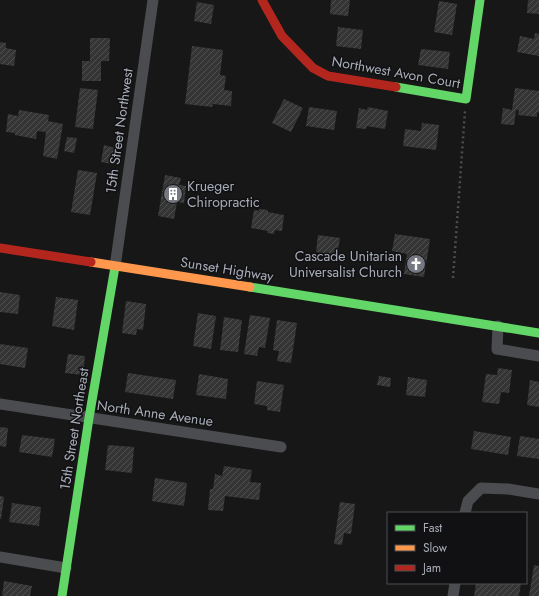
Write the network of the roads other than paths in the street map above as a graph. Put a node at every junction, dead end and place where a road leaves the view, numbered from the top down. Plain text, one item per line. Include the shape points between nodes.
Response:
1 (153, 0) edge
2 (262, 0) edge
3 (480, 0) edge
4 (0, 248) edge
5 (115, 267) junction
6 (498, 326) junction
7 (539, 333) edge
8 (539, 356) edge
9 (0, 404) edge
10 (89, 418) junction
11 (281, 447) dead end
12 (539, 494) edge
13 (465, 512) edge
14 (0, 557) edge
15 (66, 568) junction
16 (455, 584) edge
17 (62, 596) edge
18 (453, 596) edge

1 - 5 street, 15th Street Northwest
2 - 3 main road, Northwest Avon Court via 282,36 313,68 328,76 466,99
4 - 5 main road, Sunset Highway
5 - 6 main road, Sunset Highway
5 - 10 main road, 15th Street Northeast
6 - 7 main road, Sunset Highway
6 - 8 street via 497,349
9 - 10 street, North Anne Avenue
10 - 11 street, North Anne Avenue
10 - 15 main road, 15th Street Northeast
12 - 13 street via 481,488 468,501
14 - 15 street
15 - 17 main road, 15th Street Northeast
16 - 18 street

